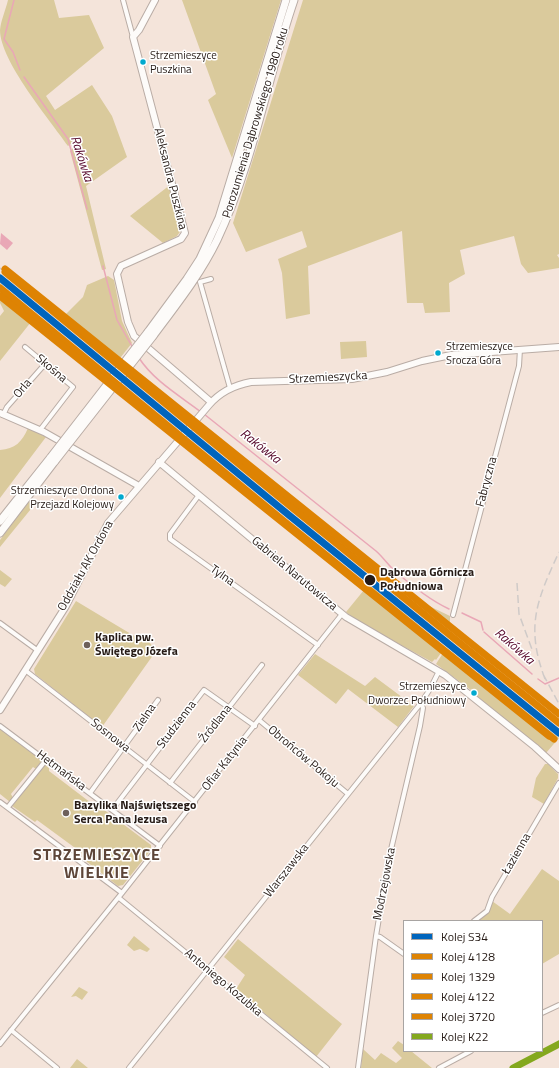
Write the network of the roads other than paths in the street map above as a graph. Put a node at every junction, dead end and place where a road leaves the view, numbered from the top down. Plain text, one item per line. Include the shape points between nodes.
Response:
1 (123, 0) edge
2 (155, 0) edge
3 (286, 0) edge
4 (294, 0) edge
5 (133, 37) junction
6 (211, 278) dead end
7 (150, 334) junction
8 (25, 347) dead end
9 (559, 347) edge
10 (520, 349) junction
11 (45, 364) junction
12 (230, 388) junction
13 (211, 402) junction
14 (2, 414) edge
15 (40, 430) junction
16 (185, 432) joint
17 (53, 459) junction
18 (160, 462) junction
19 (139, 486) junction
20 (199, 495) junction
21 (0, 521) edge
22 (0, 532) edge
23 (342, 614) junction
24 (453, 615) dead end
25 (0, 623) edge
26 (318, 645) junction
27 (37, 650) junction
28 (262, 665) dead end
29 (25, 670) junction
30 (439, 670) junction
31 (158, 700) dead end
32 (421, 703) junction
33 (229, 707) junction
34 (0, 710) edge
35 (259, 720) junction
36 (0, 726) edge
37 (255, 726) junction
38 (124, 747) junction
39 (46, 760) junction
40 (147, 765) junction
41 (559, 769) edge
42 (170, 783) junction
43 (559, 783) edge
44 (90, 793) junction
45 (348, 794) junction
46 (0, 802) edge
47 (195, 802) junction
48 (8, 807) junction
49 (112, 810) junction
50 (160, 846) junction
51 (122, 893) junction
52 (119, 898) junction
53 (475, 920) edge
54 (376, 936) junction
55 (403, 953) edge
56 (208, 970) junction
57 (559, 1004) edge
58 (543, 1013) edge
59 (11, 1030) junction
60 (0, 1044) edge
61 (458, 1052) edge
62 (469, 1052) edge
63 (460, 1057) junction
64 (57, 1068) edge
65 (129, 1068) edge
66 (327, 1068) edge
67 (358, 1068) edge
68 (439, 1068) edge

1 - 5 street, Aleksandra Puszkina
2 - 5 street
3 - 7 main road, Porozumienia Dąbrowskiego 1980 roku via 219,218 200,258
4 - 7 main road, Porozumienia Dąbrowskiego 1980 roku via 240,181 225,221 206,262 193,282
5 - 13 street, Aleksandra Puszkina via 186,231 181,239 120,267 117,274 130,330 137,340
6 - 12 street via 200,282
7 - 17 main road, Porozumienia Dąbrowskiego 1980 roku, bridge
8 - 11 street, Skośna
9 - 10 street, Strzemieszycka
10 - 12 street, Strzemieszycka via 451,355 356,378 258,381
10 - 24 street, Fabryczna via 519,366
11 - 14 street, Orla
11 - 15 street, Skośna via 73,387
12 - 13 street, Strzemieszycka
13 - 16 street, Strzemieszycka
14 - 15 street
15 - 19 street
16 - 18 street, Oddziału AK Ordona
17 - 21 main road, Porozumienia Dąbrowskiego 1980 roku
17 - 22 main road, Porozumienia Dąbrowskiego 1980 roku
18 - 19 street, Oddziału AK Ordona
18 - 20 street, Gabriela Narutowicza
19 - 27 street, Oddziału AK Ordona via 104,530 68,602
20 - 23 street, Gabriela Narutowicza
20 - 26 street, Tylna via 170,534 170,539
23 - 26 street, Ofiar Katynia
23 - 30 street, Gabriela Narutowicza
25 - 27 street
26 - 35 street, Ofiar Katynia
27 - 29 street, Oddziału AK Ordona
28 - 33 street, Źródlana
29 - 34 street, Oddziału AK Ordona
29 - 38 street, Sosnowa
30 - 32 street, Warszawska
30 - 41 street, Gabriela Narutowicza
31 - 38 street, Zielna
32 - 45 street, Warszawska
32 - 54 street, Modrzejowska via 423,708 420,726 389,858
33 - 37 street, Studzienna
33 - 40 street, Studzienna via 206,690 203,691
33 - 42 street, Źródlana
35 - 37 street, Ofiar Katynia
35 - 45 street, Obrońców Pokoju
36 - 39 street, Hetmańska
37 - 47 street, Ofiar Katynia
38 - 40 street, Sosnowa
38 - 44 street, Zielna
39 - 44 street, Hetmańska
39 - 48 street
40 - 42 street, Sosnowa
40 - 49 street, Studzienna
42 - 47 street, Sosnowa
43 - 53 street, Łazienna via 492,897 487,911
44 - 49 street, Hetmańska
45 - 56 street, Warszawska
46 - 48 street
47 - 50 street, Ofiar Katynia
48 - 51 street
49 - 50 street, Hetmańska
50 - 51 street, Ofiar Katynia
51 - 52 street, Ofiar Katynia
52 - 56 street, Antoniego Kozubka
52 - 59 street, Ofiar Katynia
54 - 55 street
54 - 67 street, Modrzejowska
56 - 65 street, Warszawska
56 - 66 street, Antoniego Kozubka
57 - 58 street
59 - 60 street, Ofiar Katynia
59 - 64 street
61 - 63 street
62 - 63 street
63 - 68 street

